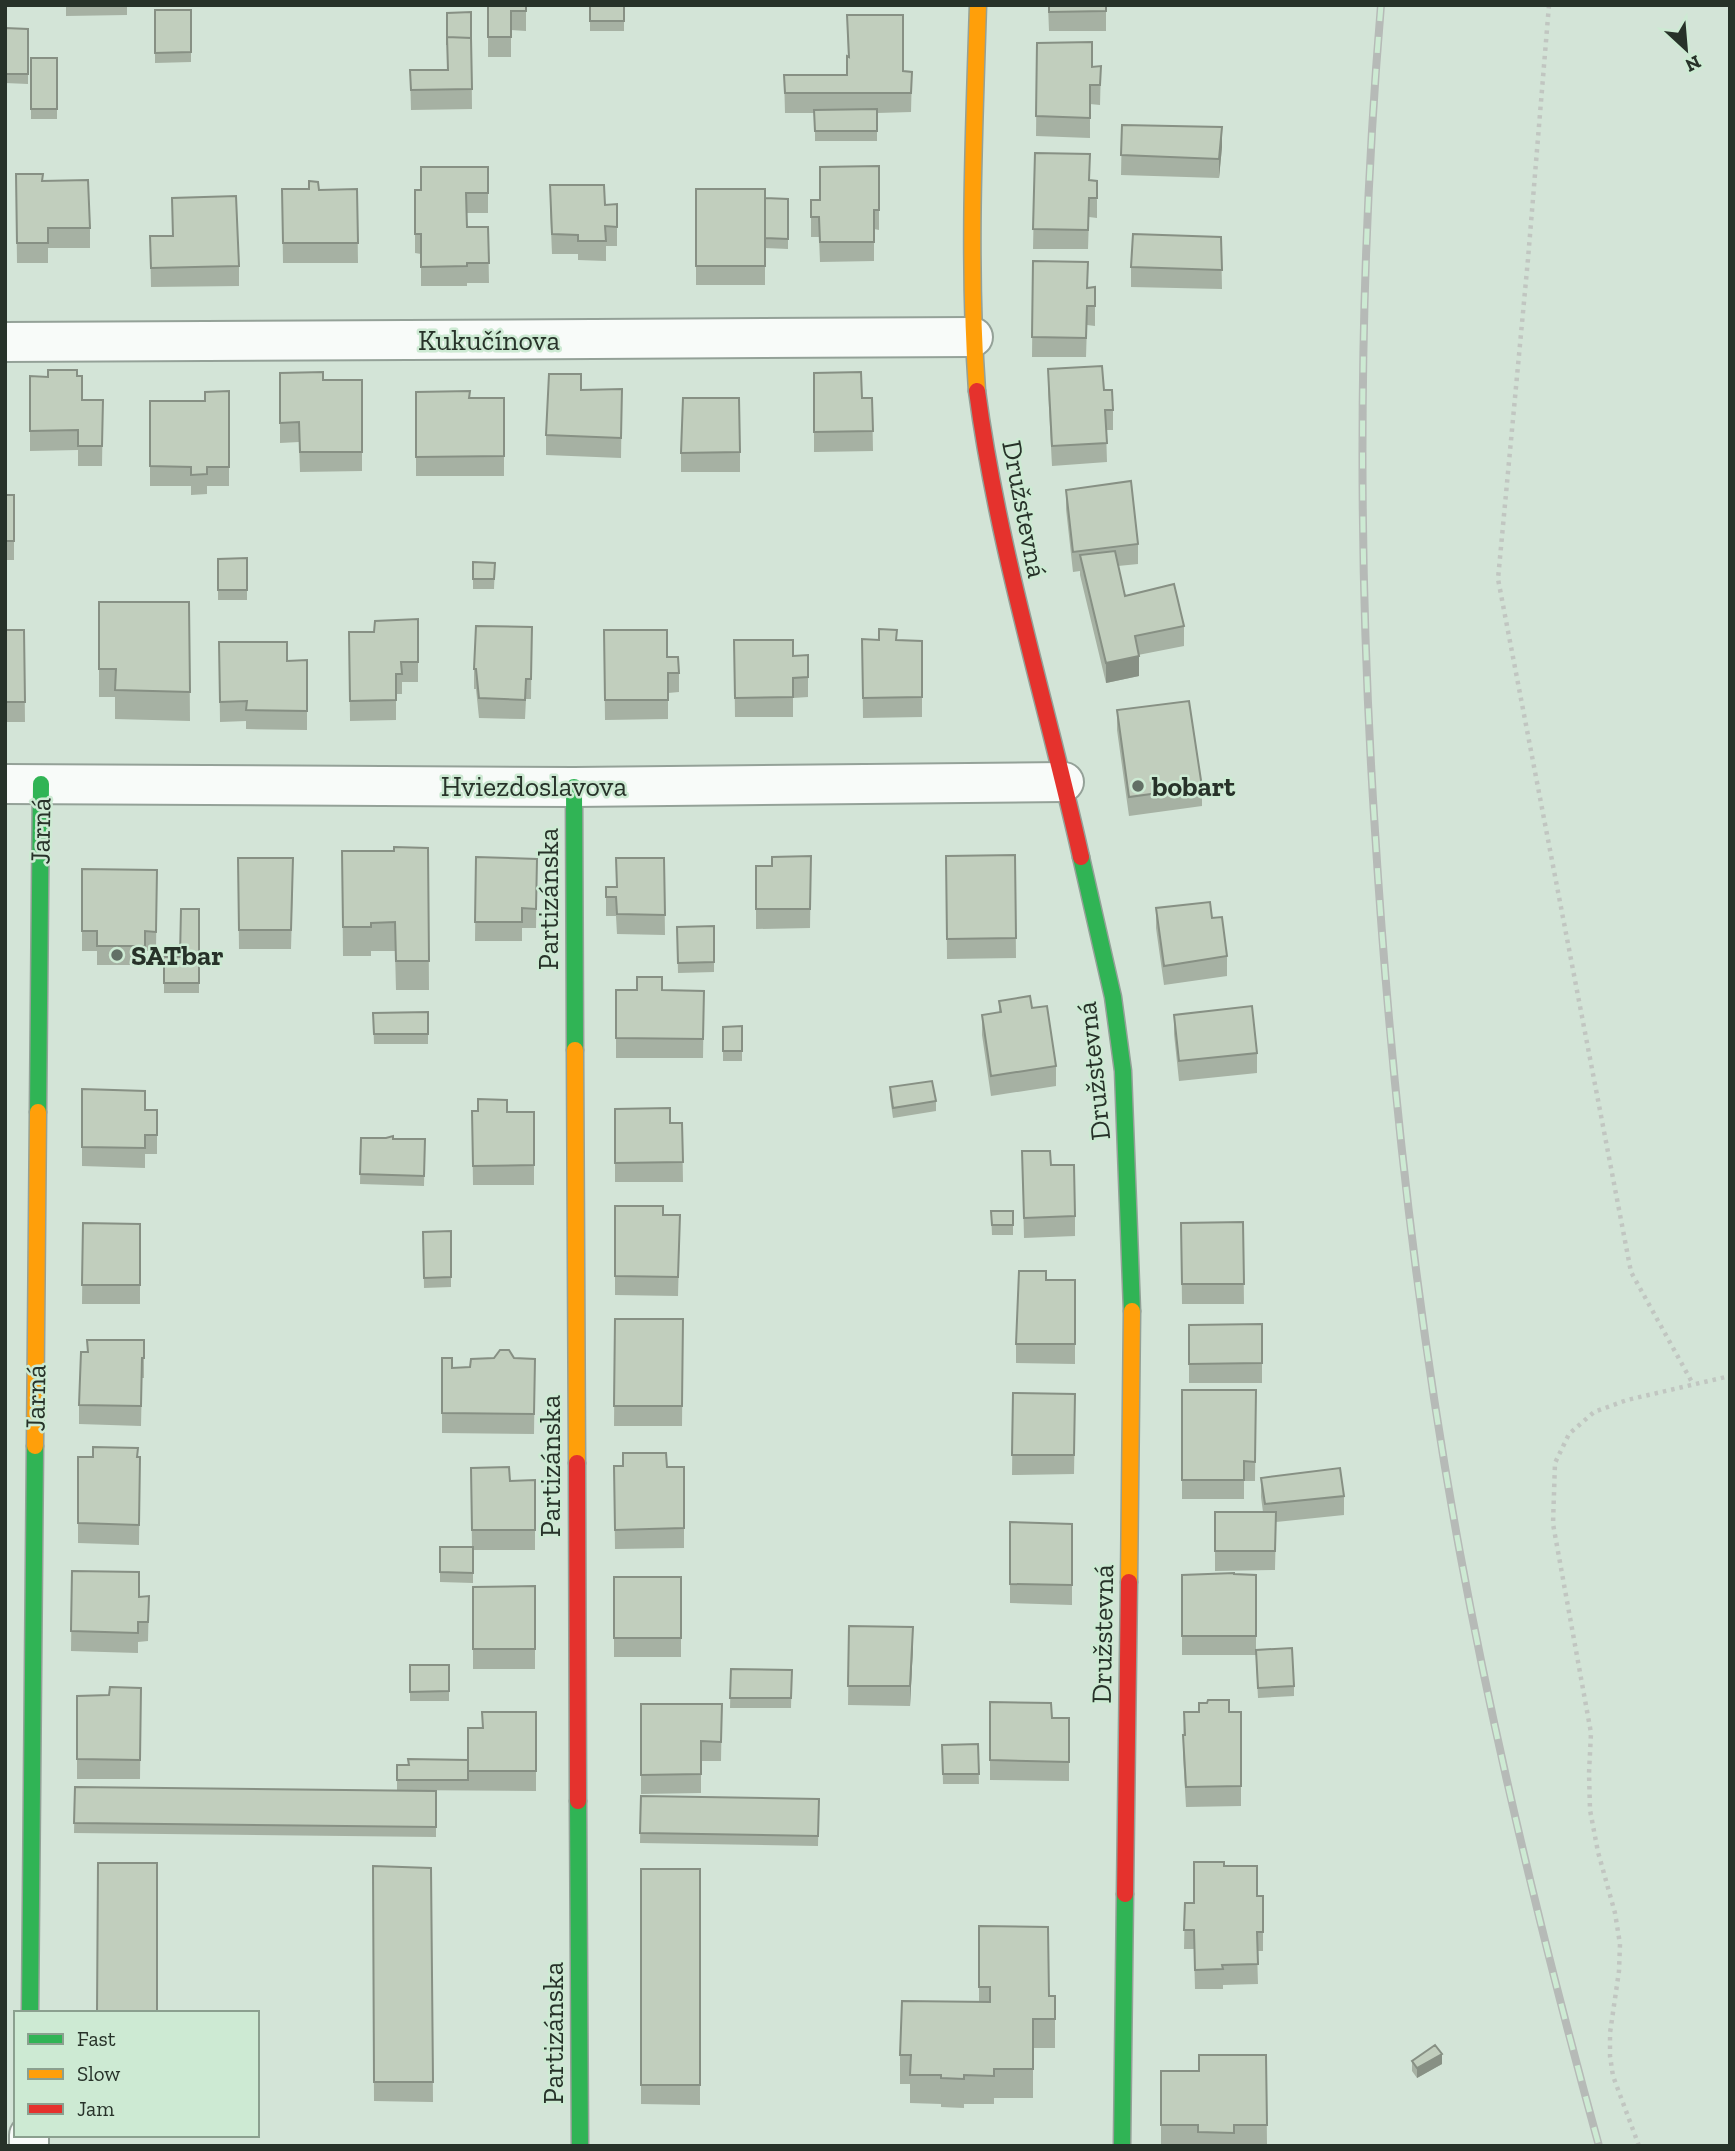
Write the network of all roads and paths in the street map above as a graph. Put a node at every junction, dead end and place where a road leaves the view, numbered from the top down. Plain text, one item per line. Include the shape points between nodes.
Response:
1 (978, 5) edge
2 (1549, 5) edge
3 (972, 337) junction
4 (5, 342) edge
5 (1064, 782) junction
6 (23, 784) edge
7 (574, 787) junction
8 (1730, 1376) edge
9 (1693, 1384) junction
10 (30, 2011) edge
11 (580, 2146) edge
12 (1122, 2146) edge
13 (1639, 2146) edge

1 - 3 street, Družstevná
2 - 9 path via 1498,579 1631,1272
3 - 4 street, Kukučínova
3 - 5 street, Družstevná via 991,485
5 - 7 street, Hviezdoslavova
5 - 12 street, Družstevná via 1113,997 1128,1156 1132,1284
6 - 7 street, Hviezdoslavova
6 - 10 street, Jarná
7 - 11 street, Partizánska
8 - 9 path
9 - 13 path via 1594,1412 1569,1434 1555,1463 1553,1524 1591,1733 1590,1810 1620,1944 1610,2056

